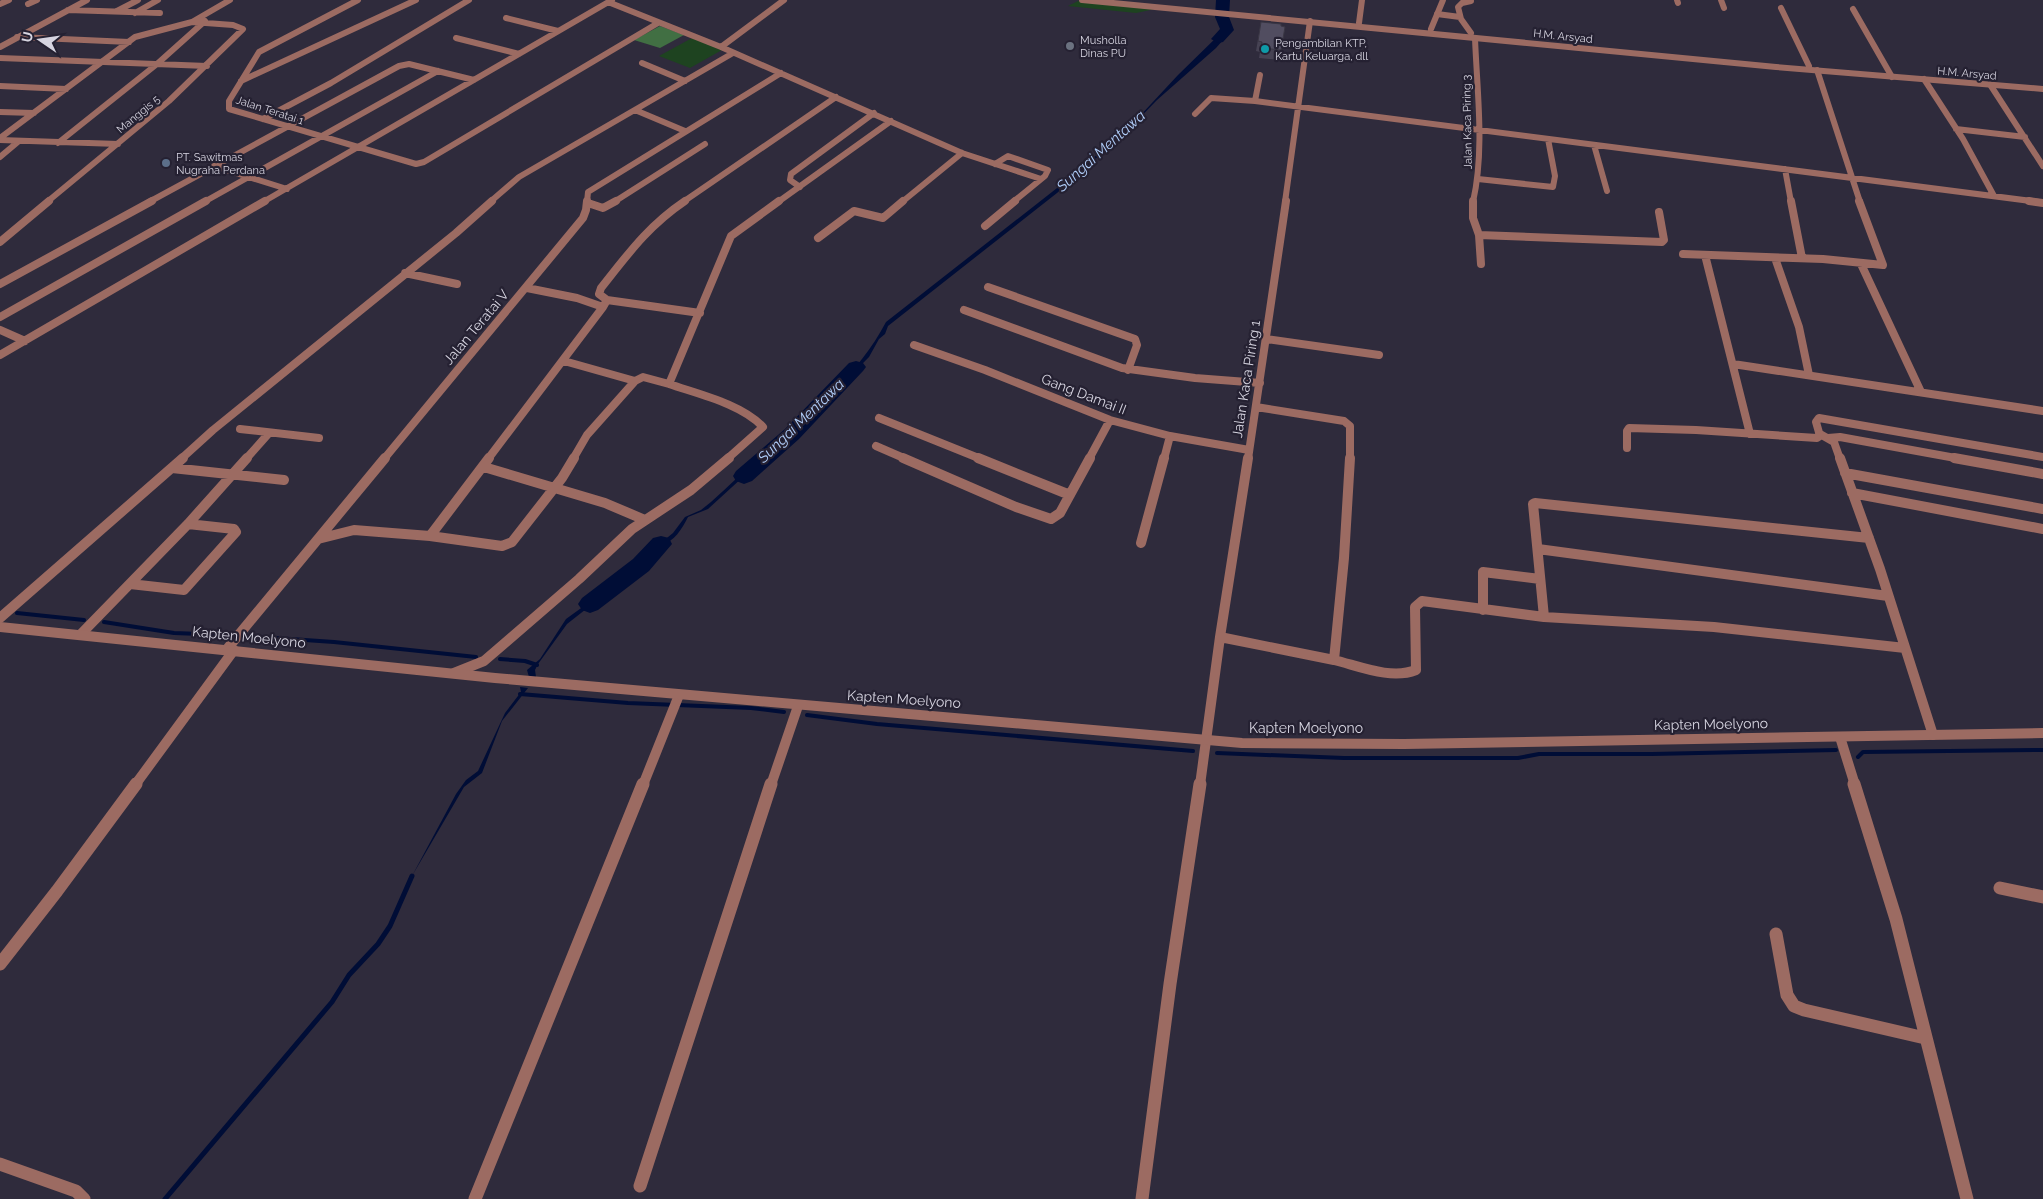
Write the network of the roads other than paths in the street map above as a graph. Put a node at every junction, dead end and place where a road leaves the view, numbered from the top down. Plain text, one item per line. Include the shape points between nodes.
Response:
1 (9, 0) edge
2 (37, 0) edge
3 (87, 0) edge
4 (138, 0) edge
5 (158, 0) edge
6 (230, 0) edge
7 (240, 0) edge
8 (358, 0) edge
9 (416, 0) edge
10 (469, 0) edge
11 (784, 0) edge
12 (1082, 0) edge
13 (1122, 0) edge
14 (1362, 0) edge
15 (1441, 0) edge
16 (1721, 0) edge
17 (610, 1) edge
18 (1471, 1) edge
19 (0, 4) edge
20 (28, 4) dead end
21 (1724, 8) dead end
22 (1781, 8) dead end
23 (1852, 9) dead end
24 (67, 10) junction
25 (1214, 10) junction
26 (116, 12) junction
27 (135, 12) junction
28 (1231, 12) junction
29 (160, 14) dead end
30 (1437, 14) junction
31 (1460, 17) junction
32 (506, 18) dead end
33 (1310, 21) junction
34 (192, 22) junction
35 (202, 23) junction
36 (658, 23) junction
37 (1359, 23) junction
38 (1431, 29) junction
39 (558, 32) junction
40 (1473, 35) junction
41 (17, 37) junction
42 (456, 38) dead end
43 (128, 42) junction
44 (1556, 44) junction
45 (0, 47) edge
46 (721, 47) junction
47 (733, 53) junction
48 (519, 54) junction
49 (0, 58) edge
50 (102, 62) junction
51 (157, 64) junction
52 (642, 64) dead end
53 (207, 66) junction
54 (1809, 66) junction
55 (1817, 70) junction
56 (438, 71) junction
57 (781, 73) junction
58 (1260, 75) dead end
59 (1891, 75) junction
60 (1924, 79) junction
61 (474, 80) junction
62 (241, 81) junction
63 (685, 81) junction
64 (2043, 85) edge
65 (0, 86) edge
66 (1992, 86) junction
67 (66, 89) junction
68 (2043, 89) edge
69 (836, 97) junction
70 (1255, 101) junction
71 (1299, 106) junction
72 (635, 110) junction
73 (0, 112) edge
74 (34, 113) junction
75 (874, 114) junction
76 (1195, 114) dead end
77 (262, 119) junction
78 (891, 121) junction
79 (287, 126) junction
80 (1956, 129) junction
81 (1478, 130) junction
82 (685, 131) junction
83 (322, 137) junction
84 (2025, 137) junction
85 (0, 139) edge
86 (1548, 139) junction
87 (19, 141) junction
88 (58, 143) junction
89 (118, 144) junction
90 (705, 144) dead end
91 (1594, 145) junction
92 (358, 148) junction
93 (962, 153) junction
94 (0, 157) edge
95 (995, 164) junction
96 (214, 166) junction
97 (2043, 166) edge
98 (1784, 169) junction
99 (1850, 177) junction
100 (250, 178) junction
101 (1478, 178) junction
102 (1041, 179) junction
103 (800, 186) junction
104 (287, 190) junction
105 (1607, 191) dead end
106 (1994, 196) junction
107 (588, 203) junction
108 (2043, 203) edge
109 (1659, 212) dead end
110 (984, 226) dead end
111 (1479, 235) junction
112 (818, 238) dead end
113 (0, 242) edge
114 (1683, 254) dead end
115 (1705, 254) junction
116 (1775, 258) junction
117 (1802, 258) junction
118 (1481, 264) dead end
119 (1861, 264) junction
120 (405, 273) junction
121 (0, 284) edge
122 (457, 284) dead end
123 (988, 287) dead end
124 (527, 288) junction
125 (605, 304) junction
126 (964, 310) dead end
127 (700, 313) junction
128 (0, 317) edge
129 (0, 330) edge
130 (1267, 339) junction
131 (25, 340) junction
132 (914, 346) dead end
133 (1379, 354) dead end
134 (0, 355) edge
135 (564, 361) junction
136 (1733, 364) junction
137 (1128, 370) junction
138 (1810, 375) junction
139 (635, 381) junction
140 (1260, 383) junction
141 (669, 384) junction
142 (1921, 392) junction
143 (1256, 407) junction
144 (2043, 411) edge
145 (879, 418) dead end
146 (1110, 420) junction
147 (240, 429) dead end
148 (269, 433) junction
149 (1750, 434) junction
150 (1170, 436) junction
151 (1824, 436) junction
152 (319, 438) dead end
153 (876, 446) dead end
154 (1627, 448) dead end
155 (1249, 450) junction
156 (2043, 457) edge
157 (484, 467) junction
158 (172, 468) junction
159 (1845, 473) junction
160 (233, 474) junction
161 (2043, 474) edge
162 (284, 480) dead end
163 (555, 488) junction
164 (1852, 493) junction
165 (1070, 495) junction
166 (2043, 509) edge
167 (645, 520) junction
168 (188, 524) junction
169 (2043, 529) edge
170 (430, 536) junction
171 (1868, 538) junction
172 (317, 539) junction
173 (1142, 543) dead end
174 (1538, 549) junction
175 (1540, 579) junction
176 (130, 584) junction
177 (1888, 596) junction
178 (1483, 610) junction
179 (1544, 617) junction
180 (0, 618) edge
181 (0, 627) edge
182 (80, 634) junction
183 (1220, 637) junction
184 (1905, 648) junction
185 (230, 650) junction
186 (1334, 660) junction
187 (454, 673) junction
188 (680, 695) junction
189 (798, 706) junction
190 (2043, 734) edge
191 (1933, 735) junction
192 (1840, 737) junction
193 (1207, 740) junction
194 (2000, 888) dead end
195 (2043, 897) edge
196 (1776, 934) dead end
197 (0, 964) edge
198 (1925, 1038) junction
199 (0, 1164) edge
200 (640, 1186) dead end
201 (84, 1199) edge
202 (475, 1199) edge
203 (1142, 1199) edge
204 (1967, 1199) edge

1 - 19 street
2 - 20 street
3 - 24 street
4 - 26 street
5 - 27 street
6 - 34 street, Manggis 5
7 - 35 street
8 - 62 street, Jalan Teratai 1 via 261,51
9 - 62 street
10 - 77 street via 331,83
11 - 46 street
12 - 25 street, H.M. Arsyad
13 - 25 street, H.M. Arsyad
14 - 37 street
15 - 30 street
16 - 21 street
17 - 36 street
17 - 39 street
18 - 31 street via 1458,7
22 - 54 street
23 - 59 street
24 - 26 street
24 - 41 street
25 - 28 street, H.M. Arsyad
26 - 27 street
27 - 29 street
28 - 33 street, H.M. Arsyad
28 - 37 street, H.M. Arsyad
30 - 31 street
30 - 38 street
31 - 40 street
32 - 39 street
33 - 40 street, H.M. Arsyad
33 - 71 street, Jalan Kaca Piring 1
34 - 35 street, Manggis 5
34 - 43 street, Manggis 5 via 137,36
35 - 51 street
35 - 53 street, Manggis 5 via 243,27
36 - 46 street
36 - 92 street, Jalan Teratai 1 via 424,162 409,164
37 - 38 street, H.M. Arsyad
38 - 40 street, H.M. Arsyad
39 - 48 street
40 - 44 street, H.M. Arsyad
40 - 81 street, Jalan Kaca Piring 3
41 - 43 street
41 - 45 street
42 - 48 street
43 - 50 street, Manggis 5
44 - 54 street, H.M. Arsyad
44 - 55 street, H.M. Arsyad
46 - 47 street
47 - 57 street
47 - 63 street
48 - 61 street
49 - 50 street
50 - 51 street
50 - 67 street, Manggis 5
51 - 53 street
51 - 88 street
52 - 63 street
53 - 89 street, Manggis 5
54 - 59 street, H.M. Arsyad
55 - 59 street, H.M. Arsyad
55 - 99 street
56 - 61 street
56 - 79 street via 401,64
56 - 83 street
57 - 69 street
57 - 82 street, Jalan Teratai V
58 - 70 street
59 - 60 street, H.M. Arsyad
59 - 64 street, H.M. Arsyad
60 - 66 street, H.M. Arsyad
60 - 80 street
61 - 92 street
62 - 77 street, Jalan Teratai 1 via 229,101 229,109
63 - 72 street
65 - 67 street
66 - 68 street, H.M. Arsyad
66 - 84 street
67 - 74 street, Manggis 5
69 - 75 street
69 - 125 street via 660,218 601,288 599,294
70 - 71 street
70 - 76 street via 1211,98
71 - 81 street
71 - 130 street, Jalan Kaca Piring 1
72 - 82 street
72 - 120 street via 519,177
73 - 74 street
74 - 85 street, Manggis 5
75 - 78 street
75 - 103 street via 791,174 790,180
77 - 79 street, Jalan Teratai 1
78 - 93 street
78 - 103 street
79 - 83 street, Jalan Teratai 1
79 - 96 street
80 - 84 street
80 - 106 street
81 - 86 street
81 - 101 street, Jalan Kaca Piring 3
82 - 107 street, Jalan Teratai V via 588,192
83 - 92 street, Jalan Teratai 1
83 - 100 street
84 - 97 street
85 - 87 street
86 - 91 street
86 - 101 street via 1555,176 1553,187
87 - 88 street
87 - 94 street
88 - 89 street
89 - 113 street, Manggis 5
90 - 107 street via 608,207
91 - 98 street
91 - 105 street
92 - 104 street
93 - 95 street
93 - 112 street via 883,218 854,211
95 - 102 street
95 - 102 street via 1008,156 1047,168 1048,172
96 - 100 street
96 - 121 street
98 - 99 street
98 - 117 street
99 - 106 street
99 - 119 street via 1883,265
100 - 104 street
100 - 128 street
101 - 111 street, Jalan Kaca Piring 3 via 1472,218
102 - 110 street
103 - 127 street via 731,236
104 - 131 street
106 - 108 street
107 - 124 street, Jalan Teratai V via 583,218
109 - 111 street via 1662,242
111 - 118 street, Jalan Kaca Piring 3
114 - 115 street
115 - 116 street
115 - 136 street
116 - 117 street
116 - 138 street via 1799,327
117 - 119 street
119 - 142 street
120 - 122 street
120 - 158 street via 213,430
123 - 137 street via 1135,339 1137,345
124 - 125 street
124 - 172 street, Jalan Teratai V
125 - 127 street
125 - 135 street
126 - 137 street
127 - 141 street
129 - 131 street
130 - 133 street
130 - 140 street, Jalan Kaca Piring 1
131 - 134 street
132 - 146 street, Gang Damai II via 985,370
135 - 139 street
135 - 157 street
136 - 138 street
136 - 149 street
137 - 140 street
138 - 142 street
139 - 141 street via 643,376
139 - 163 street via 586,435
140 - 143 street, Jalan Kaca Piring 1
141 - 167 street via 754,418 763,427 691,490
142 - 144 street
143 - 155 street, Jalan Kaca Piring 1
143 - 186 street via 1344,421 1350,426 1344,558
145 - 165 street
146 - 150 street, Gang Damai II
146 - 165 street
147 - 148 street
148 - 152 street
148 - 160 street
149 - 151 street
149 - 154 street via 1629,428
150 - 155 street, Gang Damai II
150 - 173 street
151 - 156 street via 1816,422 1820,418
151 - 159 street via 1834,442
151 - 161 street
153 - 165 street via 1045,518 1056,517
155 - 183 street, Jalan Kaca Piring 1
157 - 163 street
157 - 170 street
158 - 160 street
158 - 180 street
159 - 164 street
159 - 166 street
160 - 162 street
160 - 168 street
163 - 167 street via 605,503
163 - 170 street via 508,545
164 - 169 street
164 - 171 street
167 - 187 street via 484,661
168 - 176 street
168 - 176 street via 234,529 236,532 184,590
170 - 172 street via 354,530
171 - 174 street via 1535,503
171 - 177 street
172 - 185 street, Jalan Teratai V
174 - 175 street
174 - 177 street
175 - 178 street via 1482,572
175 - 179 street
176 - 182 street
177 - 184 street
178 - 179 street
178 - 186 street via 1418,603 1415,607 1416,670 1413,672 1396,672
179 - 184 street via 1714,627
181 - 182 street, Kapten Moelyono
182 - 185 street, Kapten Moelyono
183 - 186 street
183 - 193 street, Jalan Kaca Piring 1
184 - 191 street
185 - 187 street, Kapten Moelyono
185 - 197 street, Jalan Teratai V via 57,891
187 - 188 street, Kapten Moelyono
188 - 189 street, Kapten Moelyono
188 - 202 street
189 - 193 street, Kapten Moelyono
189 - 200 street
190 - 191 street, Kapten Moelyono
191 - 192 street, Kapten Moelyono
192 - 193 street, Kapten Moelyono via 1394,744
192 - 198 street via 1896,919
193 - 203 street, Jalan Kaca Piring 1
194 - 195 street
196 - 198 street via 1787,995 1794,1006
198 - 204 street
199 - 201 street via 76,1191

